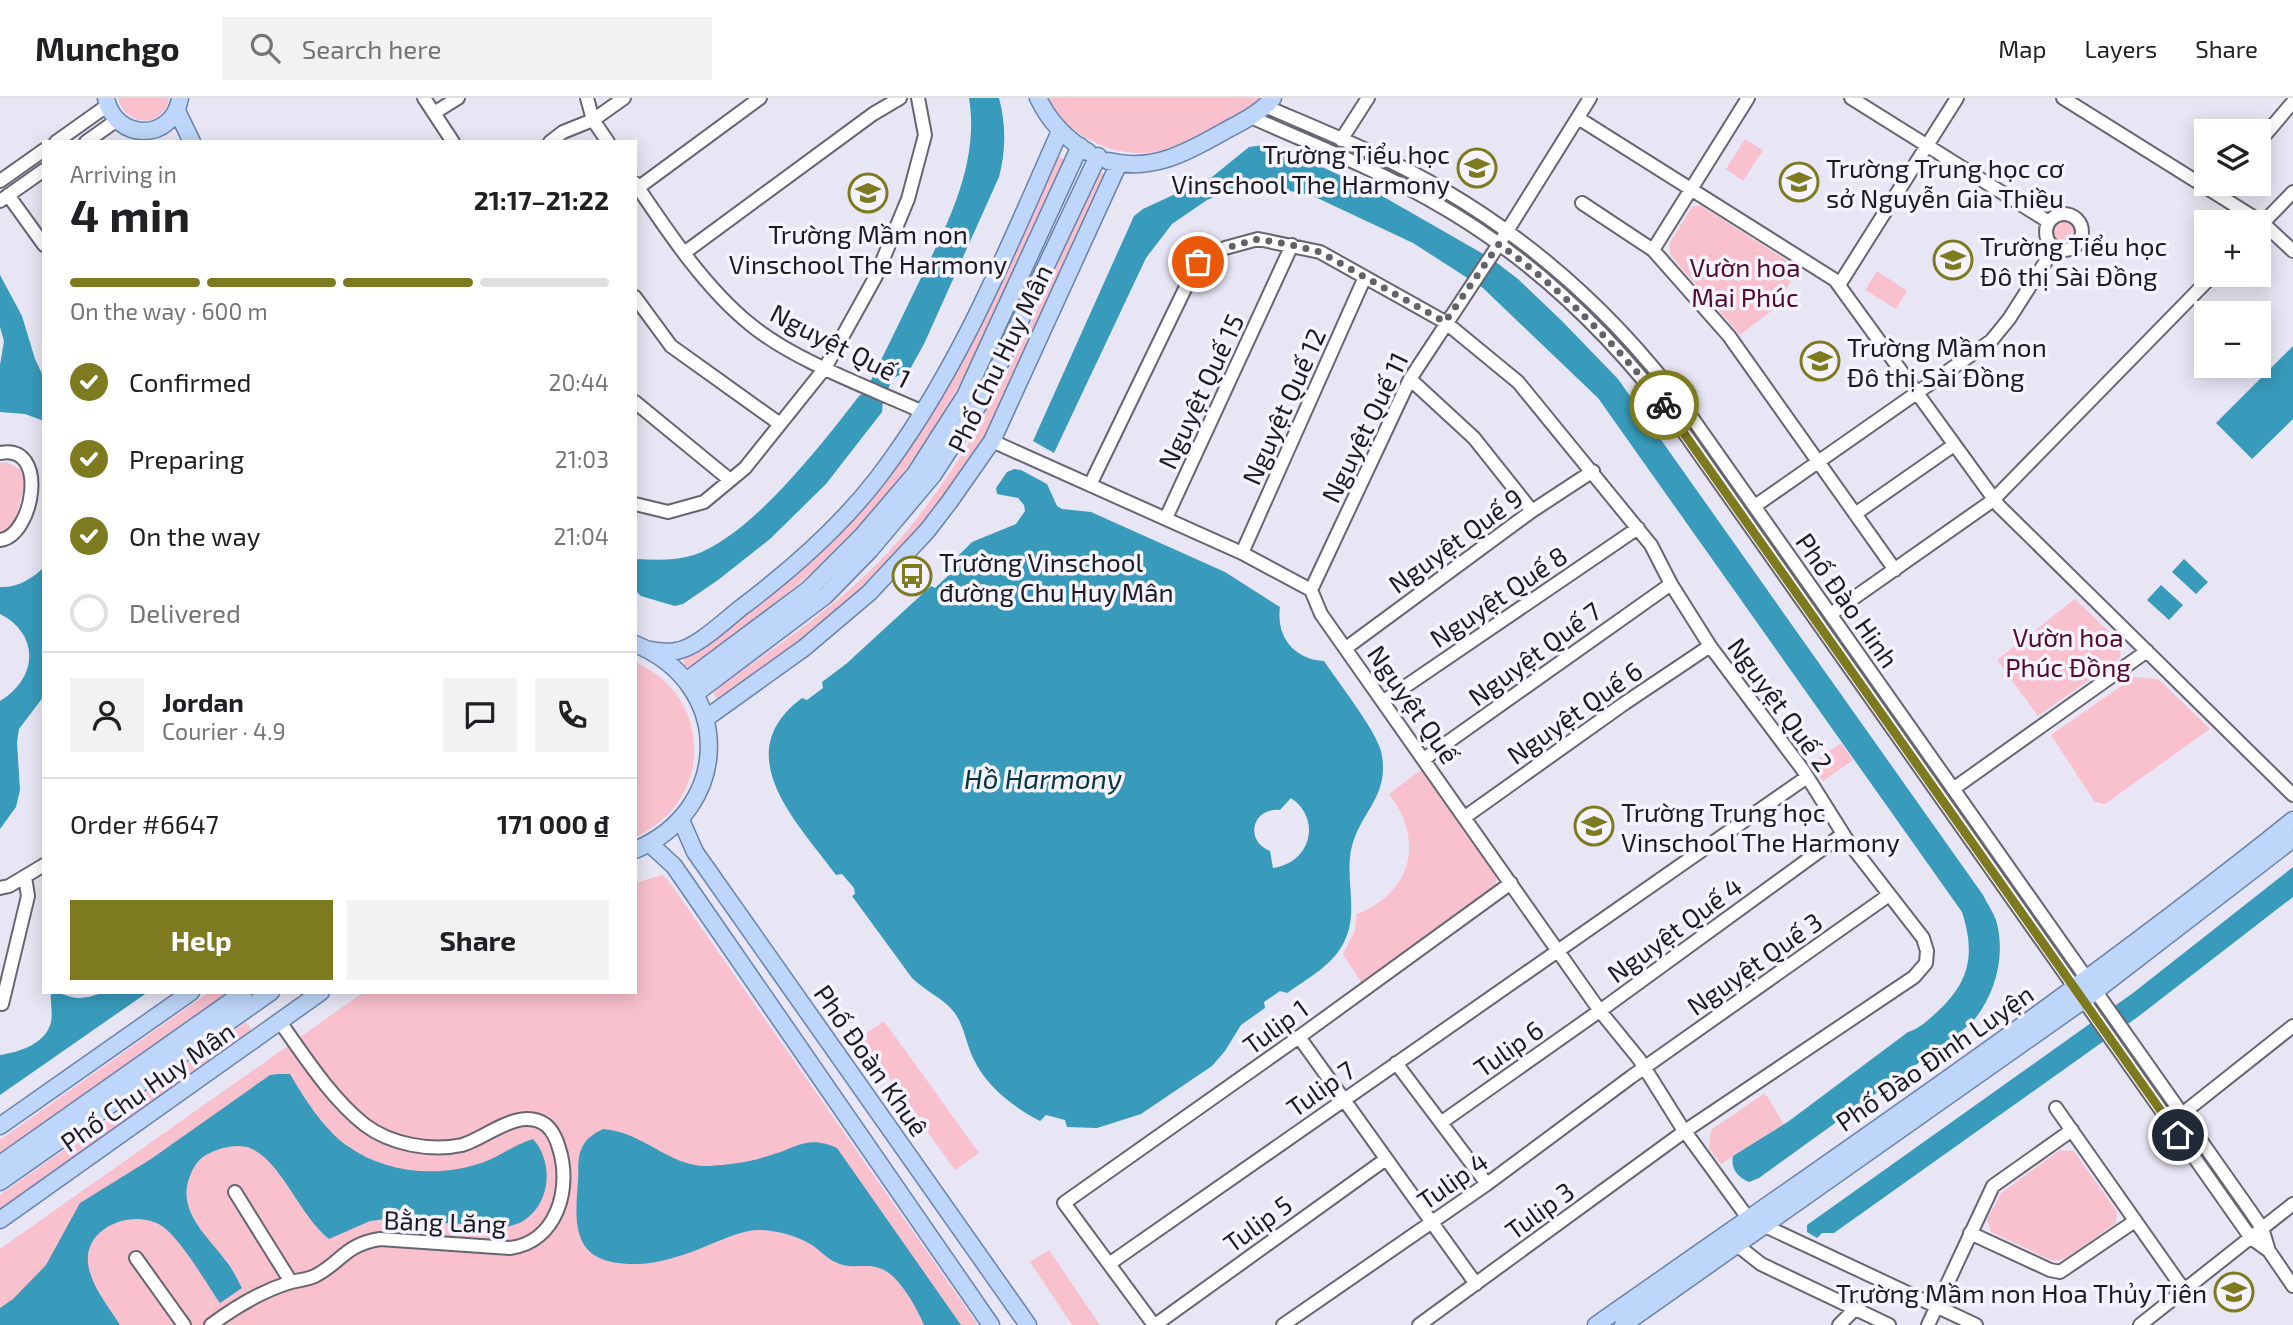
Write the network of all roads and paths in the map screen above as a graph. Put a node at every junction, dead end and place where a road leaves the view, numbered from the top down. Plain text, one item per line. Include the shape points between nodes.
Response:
1 (424, 98) edge
2 (458, 98) edge
3 (587, 98) edge
4 (624, 98) edge
5 (761, 98) edge
6 (900, 98) edge
7 (918, 98) edge
8 (1038, 98) edge
9 (1368, 98) edge
10 (1590, 98) edge
11 (1748, 98) edge
12 (1851, 98) edge
13 (1957, 98) edge
14 (2063, 98) edge
15 (107, 102) edge
16 (1269, 102) edge
17 (2293, 102) edge
18 (178, 104) edge
19 (434, 113) junction
20 (1251, 117) junction
21 (1578, 118) junction
22 (117, 120) junction
23 (593, 120) junction
24 (2271, 128) edge
25 (1060, 131) junction
26 (155, 136) edge
27 (59, 140) edge
28 (89, 140) edge
29 (191, 140) edge
30 (452, 140) edge
31 (553, 140) edge
32 (607, 140) edge
33 (1341, 140) junction
34 (1080, 146) junction
35 (1927, 146) junction
36 (42, 151) edge
37 (1098, 156) junction
38 (29, 160) junction
39 (1119, 163) junction
40 (41, 172) edge
41 (2194, 174) edge
42 (0, 181) edge
43 (637, 186) edge
44 (637, 188) edge
45 (1691, 189) junction
46 (2293, 192) edge
47 (2228, 196) edge
48 (4, 198) edge
49 (1582, 203) dead end
50 (2244, 210) edge
51 (2271, 215) edge
52 (2049, 222) junction
53 (1507, 231) junction
54 (2271, 233) edge
55 (42, 243) edge
56 (1292, 245) junction
57 (2055, 247) junction
58 (1496, 248) junction
59 (1653, 250) junction
60 (2293, 251) edge
61 (684, 253) junction
62 (1365, 277) junction
63 (1839, 285) junction
64 (2201, 287) edge
65 (637, 300) edge
66 (1445, 322) junction
67 (825, 368) junction
68 (1410, 379) junction
69 (1917, 393) junction
70 (637, 404) edge
71 (923, 412) junction
72 (780, 424) junction
73 (992, 441) junction
74 (1954, 445) junction
75 (0, 453) edge
76 (1818, 462) junction
77 (1593, 471) junction
78 (730, 480) junction
79 (1090, 485) junction
80 (1994, 499) junction
81 (637, 504) edge
82 (1755, 506) junction
83 (1532, 511) junction
84 (1855, 514) junction
85 (1166, 518) junction
86 (1638, 528) junction
87 (0, 540) edge
88 (1242, 553) junction
89 (1895, 570) junction
90 (1671, 584) junction
91 (1311, 590) junction
92 (1831, 614) junction
93 (1710, 646) junction
94 (642, 647) edge
95 (1346, 648) junction
96 (2147, 651) junction
97 (691, 687) junction
98 (1384, 701) junction
99 (705, 719) junction
100 (1424, 759) junction
101 (1807, 777) junction
102 (1953, 789) junction
103 (2293, 795) edge
104 (1465, 817) junction
105 (681, 820) junction
106 (2293, 820) edge
107 (1843, 834) junction
108 (2293, 839) edge
109 (643, 847) edge
110 (42, 866) edge
111 (25, 877) junction
112 (1511, 883) junction
113 (0, 888) edge
114 (1889, 895) junction
115 (1558, 950) junction
116 (2085, 989) junction
117 (188, 994) edge
118 (241, 994) edge
119 (268, 994) edge
120 (318, 994) edge
121 (2, 1004) dead end
122 (1600, 1011) junction
123 (202, 1022) junction
124 (280, 1022) junction
125 (2293, 1026) edge
126 (1299, 1037) junction
127 (179, 1056) junction
128 (1396, 1063) junction
129 (1645, 1068) junction
130 (197, 1081) junction
131 (1343, 1100) junction
132 (2056, 1108) dead end
133 (2182, 1114) junction
134 (1442, 1122) junction
135 (0, 1126) edge
136 (2072, 1130) junction
137 (1685, 1131) junction
138 (1386, 1158) junction
139 (0, 1164) edge
140 (0, 1182) edge
141 (1487, 1184) junction
142 (235, 1192) dead end
143 (2293, 1204) edge
144 (1748, 1218) junction
145 (0, 1220) edge
146 (2136, 1221) junction
147 (1431, 1222) junction
148 (1764, 1226) junction
149 (2262, 1228) junction
150 (1970, 1233) junction
151 (2250, 1238) junction
152 (1737, 1245) junction
153 (2269, 1251) junction
154 (136, 1258) dead end
155 (1109, 1264) junction
156 (291, 1282) junction
157 (1476, 1284) junction
158 (2293, 1286) edge
159 (2184, 1290) junction
160 (1936, 1307) junction
161 (1854, 1309) junction
162 (184, 1325) edge
163 (211, 1325) edge
164 (991, 1325) edge
165 (1028, 1325) edge
166 (1154, 1325) edge
167 (1283, 1325) edge
168 (1419, 1325) edge
169 (1596, 1325) edge
170 (1623, 1325) edge
171 (1839, 1325) edge
172 (1889, 1325) edge
173 (1928, 1325) edge
174 (1976, 1325) edge
175 (2140, 1325) edge

1 - 19 street
2 - 19 street
3 - 23 street
4 - 23 street
5 - 43 street
6 - 61 street
7 - 67 street via 925,135 908,199 876,276
8 - 25 main road
9 - 33 street
10 - 21 street, Nguyệt Quế 11
11 - 45 street
12 - 35 street
13 - 35 street
14 - 41 street
15 - 22 main road
15 - 27 street
16 - 20 main road
16 - 33 street, Phố Đào Hinh
17 - 24 street
18 - 26 main road
18 - 29 main road
19 - 30 street
20 - 39 main road via 1177,156 1149,164
20 - 58 street, Phố Đào Hinh via 1414,191
21 - 45 street
21 - 53 street, Nguyệt Quế 11
22 - 26 main road
22 - 28 street
23 - 31 street
23 - 32 street
25 - 34 main road
25 - 71 main road, Phố Chu Huy Mân via 995,277
33 - 53 street, Phố Đào Hinh via 1424,179
34 - 37 main road
34 - 97 main road, Phố Chu Huy Mân via 965,396 915,474 862,537 809,589
35 - 52 street
35 - 63 street
36 - 38 street
37 - 39 main road
37 - 97 main road, Phố Chu Huy Mân via 985,395 926,484 825,596
38 - 40 street
38 - 42 street
39 - 73 main road, Phố Chu Huy Mân
40 - 48 street
44 - 61 street, Nguyệt Quế 1
45 - 59 street
45 - 63 street
46 - 51 street
47 - 50 street
48 - 55 street
49 - 59 street
52 - 57 street via 2047,236
52 - 57 street via 2067,214 2082,227 2075,246
53 - 58 street, Nguyệt Quế 11
53 - 82 street, Phố Đào Hinh via 1572,282 1617,326 1675,394
54 - 60 street
56 - 62 street, Nguyệt Quế 2 via 1320,252
56 - 79 street, Nguyệt Quế 2 via 1258,239 1198,262
56 - 85 street, Nguyệt Quế 15
57 - 69 street via 1997,336
58 - 66 street, Nguyệt Quế 11
58 - 116 street, Phố Đào Hinh via 1563,295 1665,406
59 - 76 street via 1720,324
61 - 67 street, Nguyệt Quế 1 via 751,325
62 - 66 street, Nguyệt Quế 2
62 - 88 street, Nguyệt Quế 12
63 - 69 street
64 - 80 street
65 - 72 street via 671,346
66 - 68 street, Nguyệt Quế 11
66 - 77 street, Nguyệt Quế 2 via 1518,382
67 - 71 street, Nguyệt Quế 1
67 - 72 street
68 - 83 street via 1474,438
68 - 91 street, Nguyệt Quế 11
69 - 74 street
69 - 76 street
70 - 78 street
71 - 94 main road, Phố Chu Huy Mân via 834,528 773,583 694,644 678,651
72 - 78 street
73 - 79 street
73 - 99 main road, Phố Chu Huy Mân via 927,531 869,593 804,648
74 - 80 street
74 - 84 street
75 - 87 street via 19,454 28,463 31,485 18,530
76 - 82 street
76 - 84 street
77 - 83 street, Nguyệt Quế 9
77 - 86 street, Nguyệt Quế 2
78 - 81 street via 704,502 668,512
79 - 85 street
80 - 89 street
80 - 96 street
82 - 92 street, Phố Đào Hinh
83 - 95 street, Nguyệt Quế 9
84 - 89 street
85 - 88 street
86 - 90 street, Nguyệt Quế 2
86 - 98 street, Nguyệt Quế 8
88 - 91 street
89 - 92 street
90 - 93 street, Nguyệt Quế 2
90 - 100 street, Nguyệt Quế 7
91 - 95 street, Nguyệt Quế via 1321,614
92 - 102 street, Phố Đào Hinh
93 - 101 street, Nguyệt Quế 2
93 - 104 street, Nguyệt Quế 6
94 - 97 main road via 665,659
95 - 98 street, Nguyệt Quế
96 - 102 street
96 - 103 street
97 - 99 main road
98 - 100 street, Nguyệt Quế
99 - 105 main road via 706,773
100 - 104 street, Nguyệt Quế
101 - 107 street, Nguyệt Quế 2
101 - 115 street, Tulip 7
102 - 116 street, Phố Đào Hinh
104 - 112 street, Nguyệt Quế
105 - 109 main road
105 - 165 main road, Phố Đoàn Khuê via 695,852
106 - 116 main road, Phố Đào Đình Luyện
107 - 114 street, Nguyệt Quế 2
107 - 122 street, Nguyệt Quế 4
108 - 116 main road, Phố Đào Đình Luyện
109 - 164 main road, Phố Đoàn Khuê via 674,866
110 - 111 street
111 - 113 street
111 - 121 street via 28,896
112 - 115 street, Nguyệt Quế
112 - 126 street, Tulip 1
114 - 129 street, Nguyệt Quế 3
114 - 137 street, Nguyệt Quế 2 via 1923,939 1927,963 1922,970
115 - 122 street, Nguyệt Quế
115 - 128 street, Tulip 7
116 - 133 street, Phố Đào Hinh
116 - 144 main road, Phố Đào Đình Luyện
116 - 148 main road, Phố Đào Đình Luyện
116 - 151 street, Phố Đào Hinh
117 - 123 main road
117 - 135 main road, Phố Chu Huy Mân
118 - 123 main road, Phố Chu Huy Mân
119 - 127 main road, Phố Chu Huy Mân
120 - 124 main road, Phố Chu Huy Mân
122 - 129 street, Nguyệt Quế
122 - 134 street, Tulip 6
123 - 139 main road, Phố Chu Huy Mân
124 - 130 main road, Phố Chu Huy Mân
124 - 156 street, Bằng Lăng via 343,1105 366,1126 390,1139 442,1147 463,1144 514,1121 530,1119 546,1125 556,1139 564,1188 555,1216 525,1246 363,1242 315,1276
125 - 133 street
126 - 131 street
126 - 155 street, Tulip 1 via 1064,1202
127 - 130 main road
127 - 140 main road, Phố Chu Huy Mân
128 - 131 street, Tulip 7
128 - 134 street
129 - 137 street, Nguyệt Quế
129 - 141 street, Tulip 4
130 - 145 main road, Phố Chu Huy Mân
131 - 138 street
131 - 155 street, Tulip 7
132 - 136 street
133 - 149 street, Phố Đào Hinh
134 - 141 street
136 - 146 street
136 - 150 street via 1993,1186
137 - 144 street, Nguyệt Quế
137 - 157 street, Tulip 3
138 - 147 street
138 - 166 street, Tulip 5
141 - 147 street, Tulip 4
142 - 156 street
143 - 149 street
144 - 148 street
144 - 169 main road, Phố Đào Đình Luyện
146 - 150 street via 2060,1272
146 - 159 street
147 - 157 street
147 - 167 street, Tulip 4
148 - 152 main road, Phố Đào Đình Luyện
148 - 160 street
149 - 151 street
149 - 153 street, Phố Đào Hinh
150 - 160 street
151 - 153 street, Phố Đào Hinh
151 - 159 street
152 - 161 street via 1761,1264
152 - 170 main road, Phố Đào Đình Luyện
153 - 158 street, Phố Đào Hinh
154 - 162 street
155 - 166 street
156 - 163 street, Bằng Lăng via 253,1297
157 - 168 street, Tulip 3
159 - 175 street
160 - 173 street
160 - 174 street
161 - 171 street
161 - 172 street

